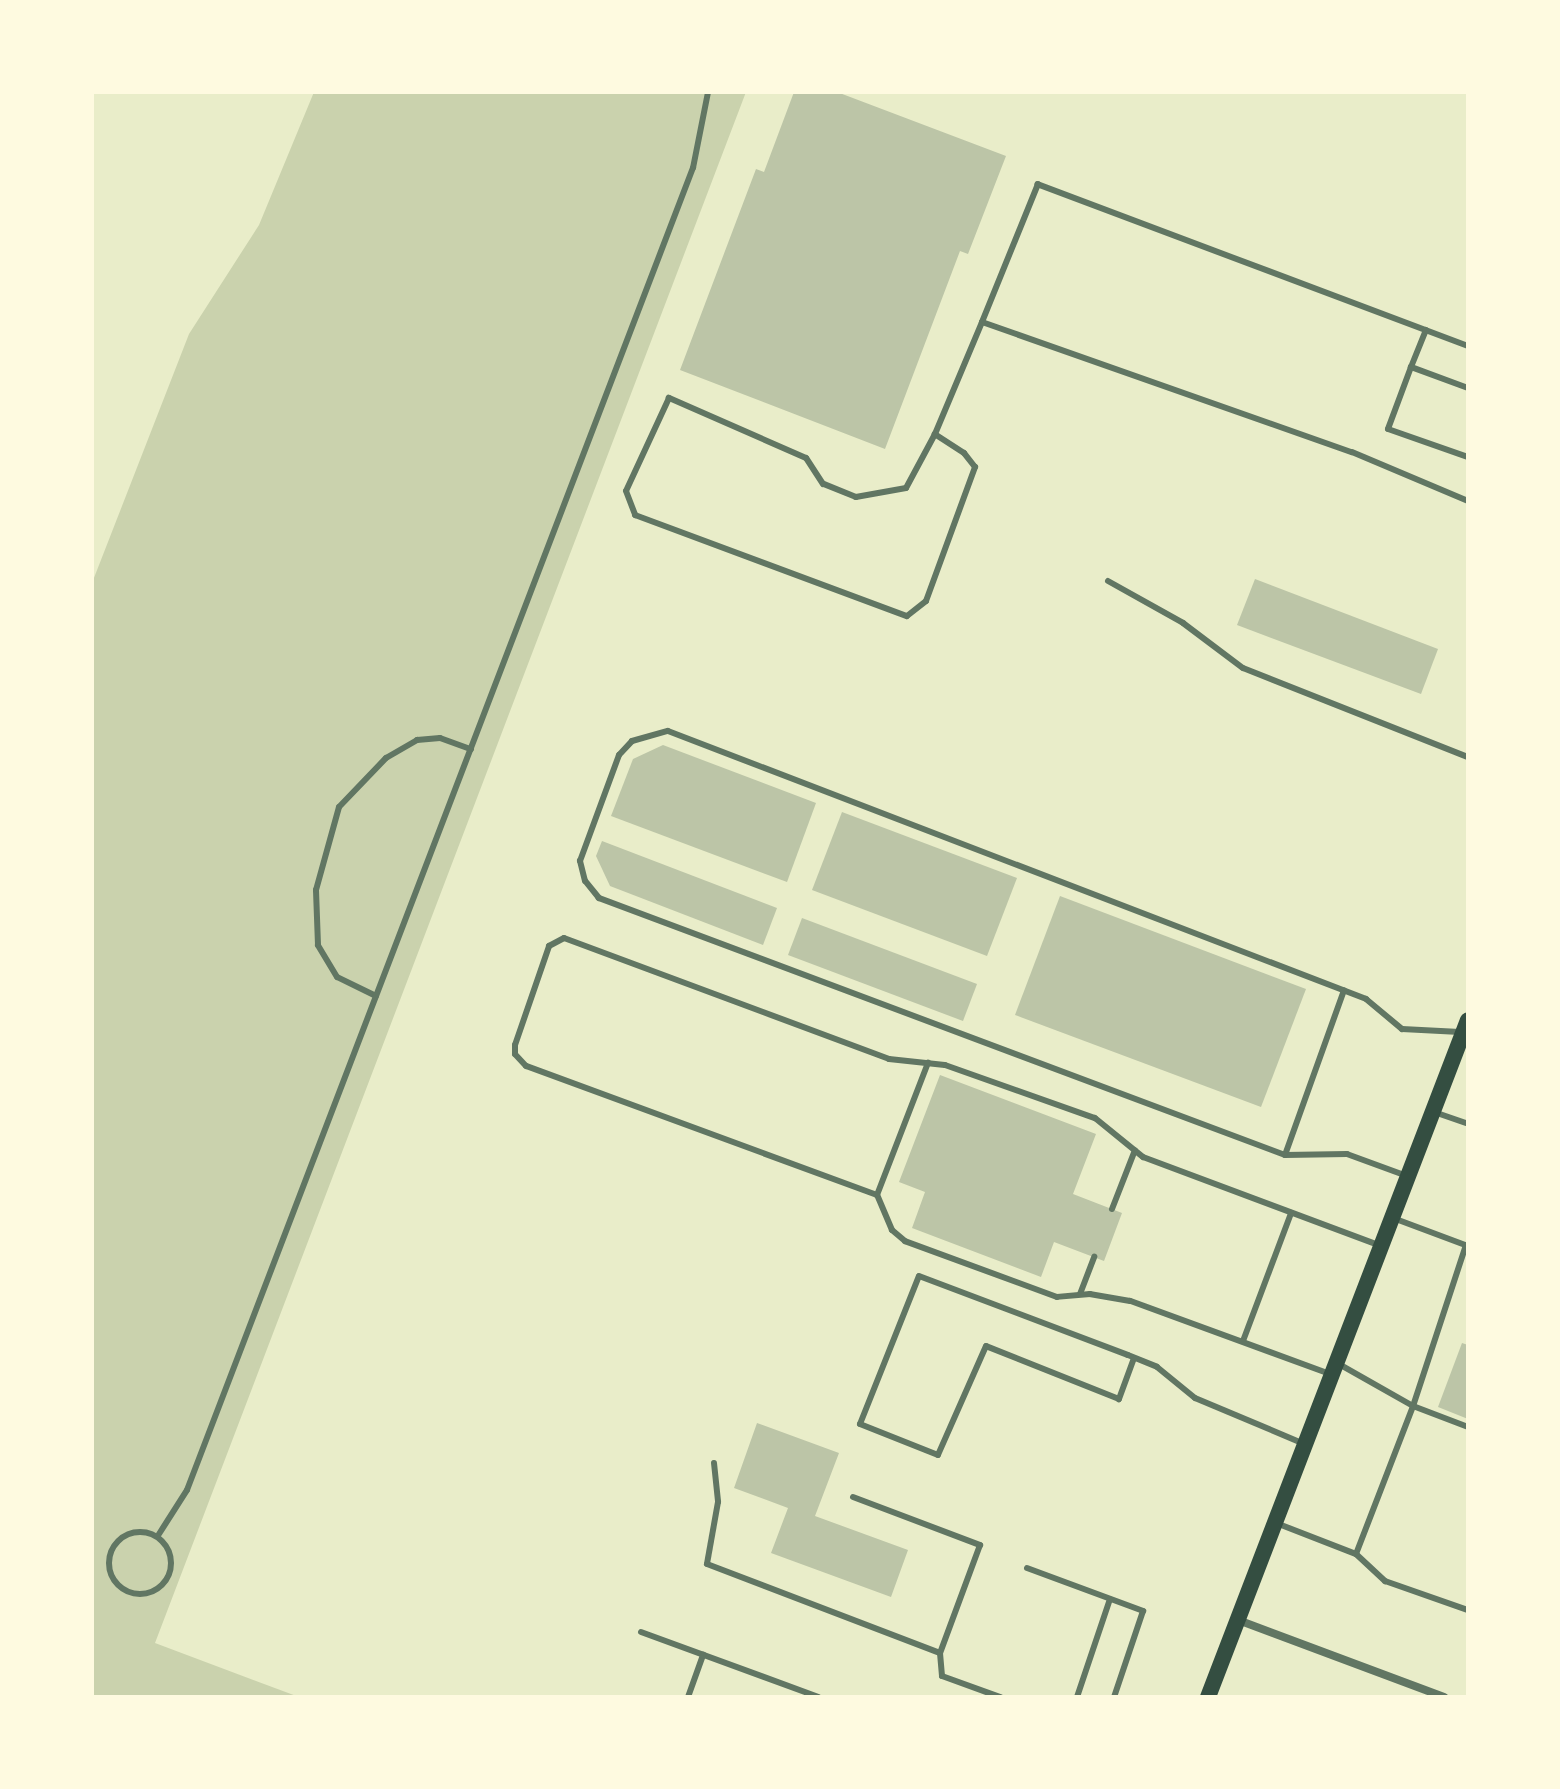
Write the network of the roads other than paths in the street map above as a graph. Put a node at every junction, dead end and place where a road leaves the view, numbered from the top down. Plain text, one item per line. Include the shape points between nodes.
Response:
1 (708, 92) edge
2 (982, 322) junction
3 (1426, 330) junction
4 (1468, 346) edge
5 (1411, 367) junction
6 (1468, 388) edge
7 (935, 434) junction
8 (1468, 457) edge
9 (1468, 501) edge
10 (1108, 581) dead end
11 (471, 749) junction
12 (1468, 757) edge
13 (1344, 990) junction
14 (376, 996) junction
15 (1466, 1026) edge
16 (928, 1063) junction
17 (1433, 1111) junction
18 (1468, 1124) edge
19 (1135, 1150) junction
20 (1285, 1155) junction
21 (1408, 1176) junction
22 (877, 1195) junction
23 (1112, 1209) dead end
24 (1291, 1213) junction
25 (1392, 1218) junction
26 (1467, 1246) edge
27 (1381, 1247) junction
28 (1094, 1257) dead end
29 (1080, 1294) junction
30 (1243, 1341) junction
31 (1134, 1358) junction
32 (1334, 1369) junction
33 (1413, 1406) junction
34 (1468, 1427) edge
35 (1305, 1444) junction
36 (714, 1463) dead end
37 (853, 1497) dead end
38 (1275, 1523) junction
39 (159, 1534) junction
40 (1356, 1554) junction
41 (1027, 1568) dead end
42 (1110, 1599) junction
43 (1468, 1610) edge
44 (1238, 1620) junction
45 (641, 1632) dead end
46 (940, 1653) junction
47 (703, 1655) junction
48 (688, 1697) edge
49 (819, 1697) edge
50 (1000, 1697) edge
51 (1077, 1697) edge
52 (1114, 1697) edge
53 (1208, 1697) edge
54 (1444, 1697) edge

1 - 11 lane via 693,168
2 - 3 lane via 1038,184
2 - 7 lane
2 - 9 lane via 1352,452
3 - 4 lane
3 - 5 lane
5 - 6 lane
5 - 8 lane via 1388,429
7 - 7 lane via 975,467 926,601 907,616 635,515 626,491 669,398 806,458 823,484 856,497 906,488
10 - 12 lane via 1183,623 1243,668
11 - 14 lane
11 - 14 lane via 440,738 417,740 386,758 339,807 316,890 318,945 337,977
13 - 15 lane via 1366,999 1402,1029
13 - 20 lane
13 - 20 lane via 668,731 632,741 619,755 580,861 585,881 599,898
14 - 39 lane via 187,1490
15 - 17 main road
16 - 19 lane via 1095,1118
16 - 22 lane
16 - 22 lane via 889,1059 564,938 549,946 515,1045 515,1054 526,1066
17 - 18 lane
17 - 21 main road
19 - 23 lane
19 - 24 lane
20 - 21 lane via 1347,1154
21 - 25 main road
22 - 29 lane via 892,1230 905,1241 1057,1297
24 - 27 lane
24 - 30 lane
25 - 26 lane
25 - 27 main road
26 - 33 lane
27 - 32 main road
28 - 29 lane
29 - 30 lane via 1130,1301
30 - 32 lane
31 - 31 lane via 919,1276 860,1424 938,1455 986,1346 1119,1399
31 - 35 lane via 1157,1367 1195,1398 1226,1414
32 - 33 lane
32 - 35 main road
33 - 34 lane
33 - 40 lane
35 - 38 main road
36 - 46 lane via 718,1502 707,1564
37 - 46 lane via 980,1545
38 - 40 lane
38 - 44 main road
39 - 39 lane via 137,1531 114,1547 108,1564 114,1582 131,1594 143,1597 167,1580 168,1547
40 - 43 lane via 1385,1581
41 - 42 lane
42 - 51 lane
42 - 52 lane via 1143,1611
44 - 53 main road
44 - 54 street
45 - 47 lane
46 - 50 lane via 942,1676
47 - 48 lane
47 - 49 lane

